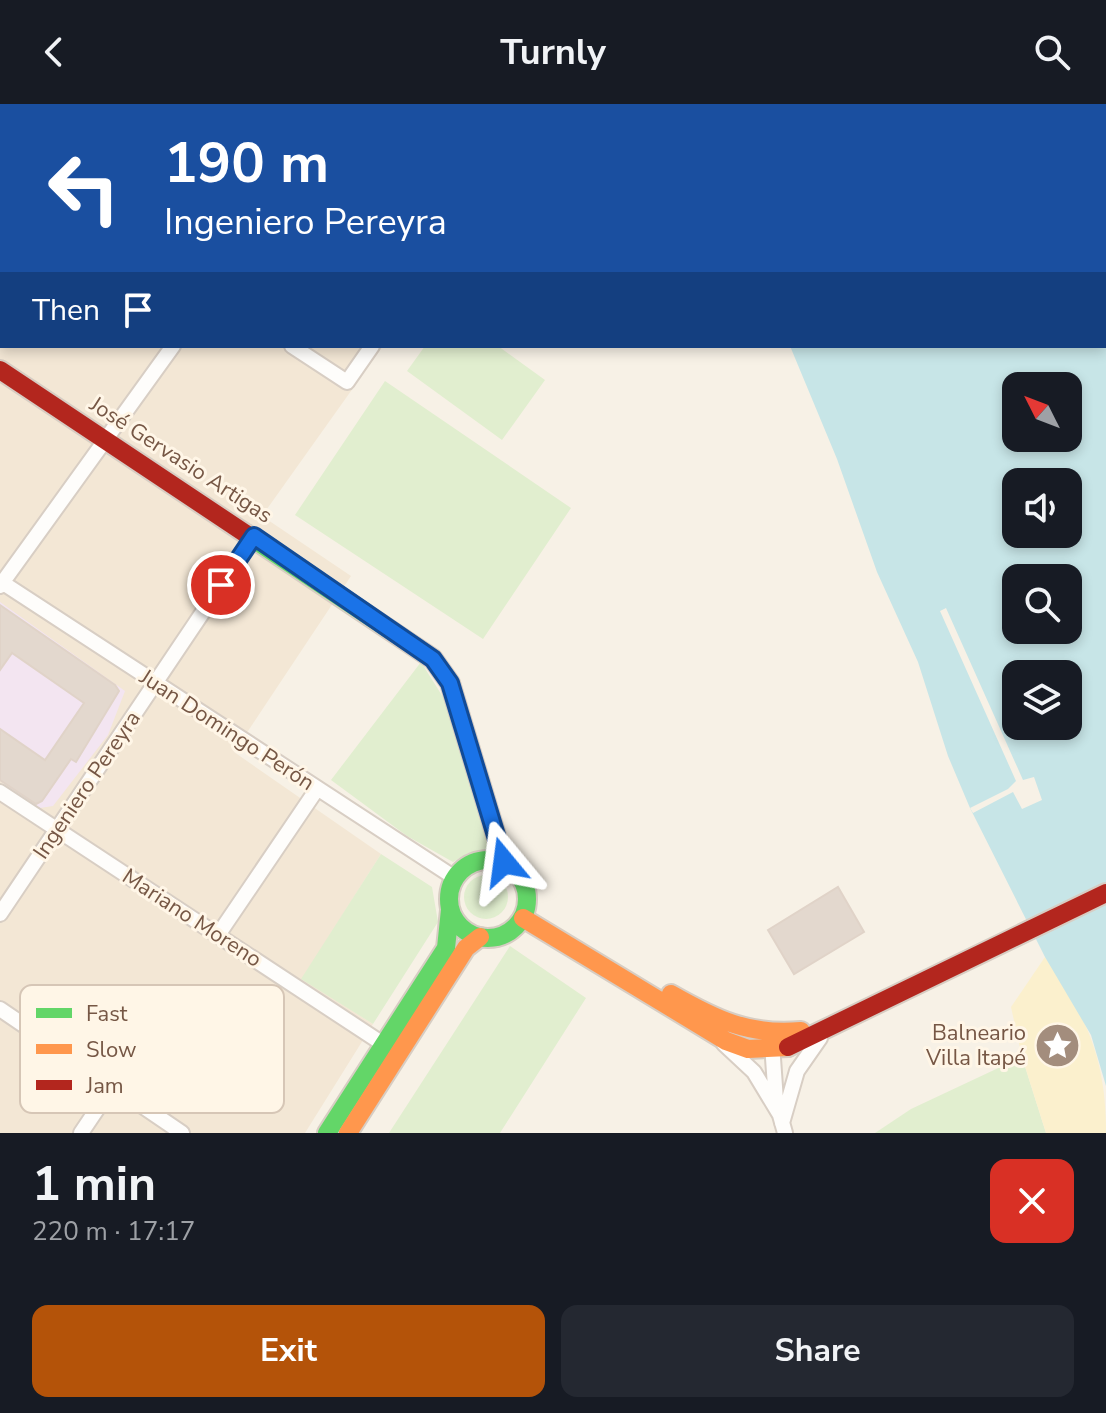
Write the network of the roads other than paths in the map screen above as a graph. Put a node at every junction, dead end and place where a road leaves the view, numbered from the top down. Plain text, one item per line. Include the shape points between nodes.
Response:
1 (172, 348) edge
2 (295, 348) edge
3 (371, 348) edge
4 (0, 370) edge
5 (106, 439) junction
6 (254, 536) junction
7 (1, 583) edge
8 (156, 683) junction
9 (317, 789) junction
10 (0, 792) edge
11 (57, 829) junction
12 (504, 862) junction
13 (455, 878) junction
14 (1106, 893) edge
15 (450, 910) junction
16 (525, 912) junction
17 (0, 914) edge
18 (218, 935) junction
19 (480, 937) junction
20 (0, 1009) edge
21 (20, 1022) edge
22 (833, 1028) junction
23 (704, 1030) junction
24 (772, 1043) junction
25 (383, 1044) junction
26 (94, 1113) edge
27 (154, 1113) edge
28 (782, 1124) edge
29 (81, 1133) edge
30 (182, 1133) edge
31 (327, 1133) edge
32 (348, 1133) edge

1 - 5 street
2 - 3 street via 347,382
4 - 5 street, José Gervasio Artigas
5 - 6 street, José Gervasio Artigas
5 - 7 street
6 - 8 street, Ingeniero Pereyra
6 - 12 street, José Gervasio Artigas via 433,659 450,683
7 - 8 street, Juan Domingo Perón
8 - 9 street, Juan Domingo Perón
8 - 11 street, Ingeniero Pereyra
9 - 13 street, Juan Domingo Perón
9 - 18 street
10 - 11 street, Mariano Moreno
11 - 17 street, Ingeniero Pereyra
11 - 18 street, Mariano Moreno
12 - 13 street via 472,863
12 - 16 street via 523,880
13 - 15 street
14 - 22 street
15 - 19 street via 461,928
15 - 25 street via 446,948
16 - 19 street via 504,935
16 - 23 street
16 - 24 street via 716,1020
18 - 25 street, Mariano Moreno
19 - 32 street via 466,948
20 - 21 street
22 - 24 street via 798,1045
22 - 28 street via 797,1071
23 - 24 street via 748,1049
23 - 28 street via 754,1072
24 - 28 street
25 - 31 street
26 - 29 street
27 - 30 street

